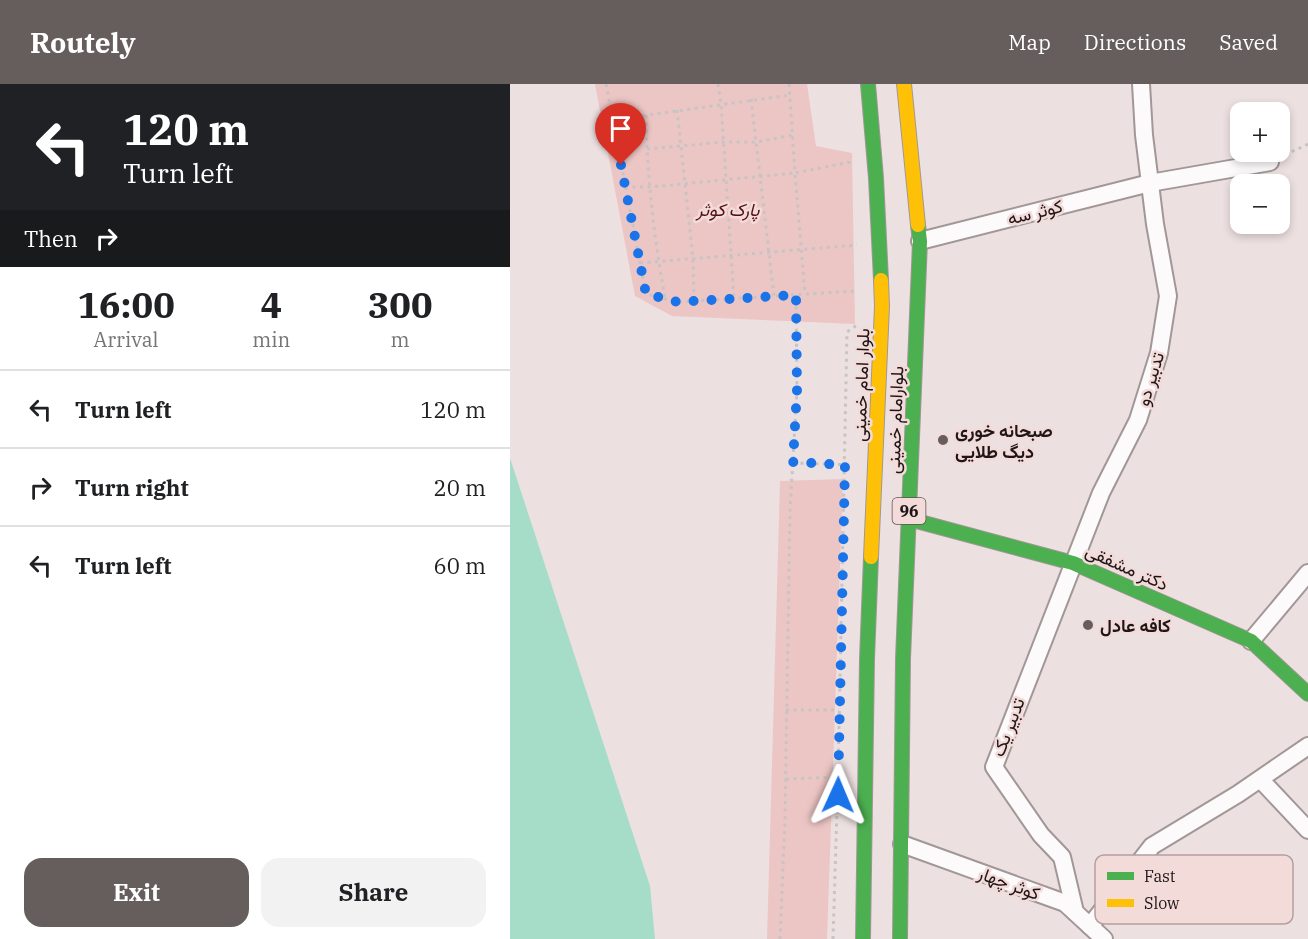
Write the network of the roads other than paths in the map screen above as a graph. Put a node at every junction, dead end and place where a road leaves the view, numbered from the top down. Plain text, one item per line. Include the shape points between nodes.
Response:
1 (868, 84) edge
2 (904, 84) edge
3 (1141, 84) edge
4 (1270, 162) dead end
5 (1150, 183) junction
6 (920, 241) junction
7 (909, 519) junction
8 (1073, 563) junction
9 (1308, 573) edge
10 (1251, 641) junction
11 (1308, 694) edge
12 (1308, 746) edge
13 (1261, 780) junction
14 (1308, 830) edge
15 (902, 844) junction
16 (1145, 855) edge
17 (1075, 912) junction
18 (1095, 920) edge
19 (1090, 926) junction
20 (863, 938) edge
21 (886, 938) edge
22 (900, 939) edge
23 (1104, 939) edge

1 - 20 main road, بلوار امام خمینی / 96 via 882,306 867,659
2 - 6 main road, بلوارامام خمینی / 96
3 - 5 street, تدبیر دو
4 - 5 street, کوثر سه
5 - 6 street, کوثر سه
5 - 8 street, تدبیر دو via 1168,296 1159,353 1138,420 1101,494
6 - 7 main road, بلوارامام خمینی / 96
7 - 8 main road, دکتر مشفقی
7 - 15 main road, بلوارامام خمینی / 96
8 - 10 main road, دکتر مشفقی
8 - 17 street, تدبیر یک via 994,767 1041,835 1062,857
9 - 10 street
10 - 11 main road, دکتر مشفقی
12 - 13 street
13 - 14 street
13 - 16 street via 1152,846
15 - 17 street, کوثر چهار via 1065,903
15 - 22 main road, بلوارامام خمینی / 96
17 - 19 street, کوثر چهار
18 - 19 street
19 - 23 street, کوثر چهار
20 - 21 main road
21 - 22 main road

